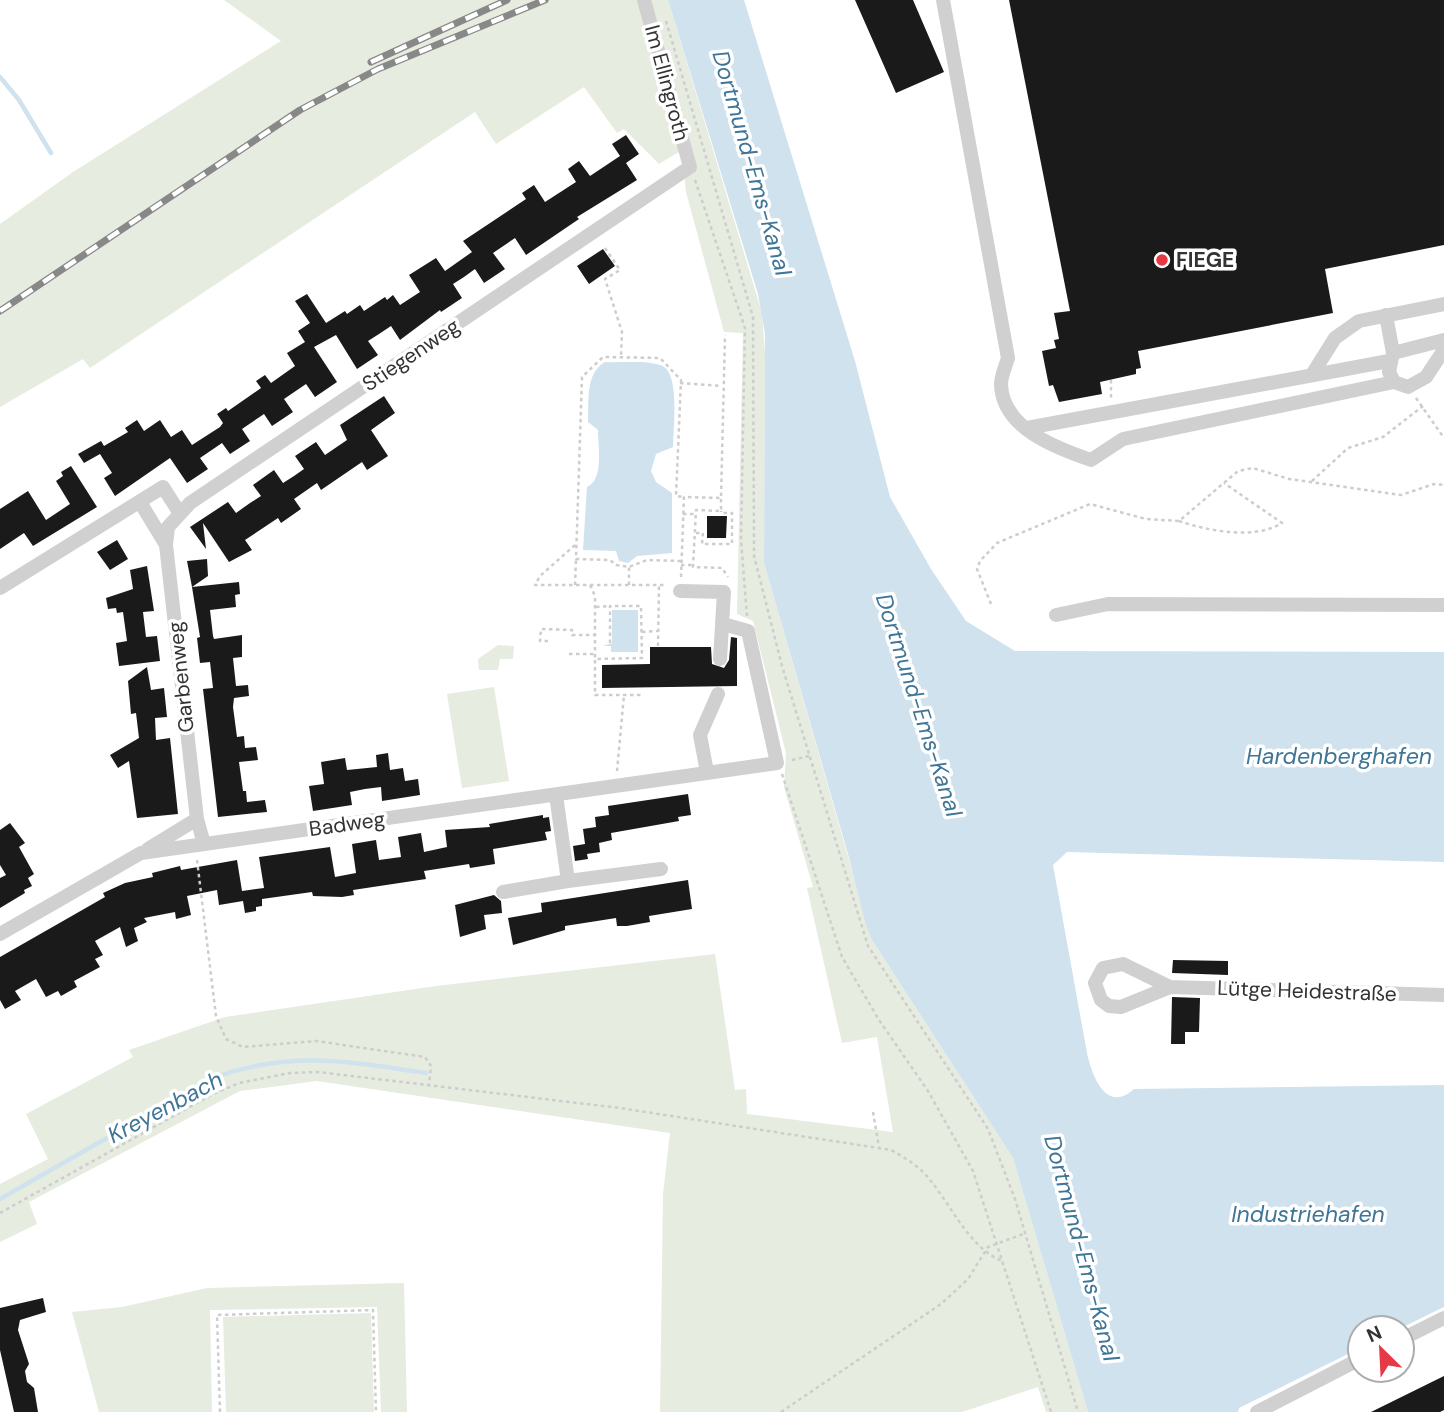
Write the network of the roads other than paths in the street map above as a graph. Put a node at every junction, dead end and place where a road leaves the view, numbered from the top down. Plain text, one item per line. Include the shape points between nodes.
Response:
1 (644, 0) edge
2 (943, 0) edge
3 (702, 168) joint
4 (1444, 304) edge
5 (1386, 315) junction
6 (1444, 340) edge
7 (1444, 350) edge
8 (1391, 357) junction
9 (1313, 373) junction
10 (1394, 382) junction
11 (1027, 428) junction
12 (140, 502) junction
13 (179, 512) junction
14 (166, 545) junction
15 (0, 588) edge
16 (675, 588) road end
17 (1444, 605) edge
18 (1056, 615) dead end
19 (723, 624) junction
20 (720, 659) dead end
21 (718, 694) dead end
22 (710, 772) junction
23 (556, 794) junction
24 (197, 819) junction
25 (199, 845) junction
26 (141, 853) junction
27 (662, 869) dead end
28 (568, 881) junction
29 (503, 892) dead end
30 (0, 934) edge
31 (1170, 987) junction
32 (1444, 995) edge
33 (1444, 1318) edge
34 (1416, 1332) edge
35 (1346, 1366) edge
36 (1256, 1412) edge

1 - 3 street, Im Ellingroth
2 - 11 street via 1008,358 1001,384 1010,413
3 - 13 street, Stiegenweg
4 - 5 street
5 - 8 street
5 - 9 street via 1359,321 1335,338
6 - 8 street
7 - 10 street via 1426,377 1408,387
8 - 9 street
8 - 10 street via 1389,372
9 - 11 street
10 - 11 street via 1123,439 1091,460 1057,448
12 - 13 street via 163,487
12 - 14 street
12 - 15 street
13 - 14 street, Garbenweg via 168,527
14 - 24 street, Garbenweg
16 - 19 street via 723,592
17 - 18 street via 1108,604
19 - 20 street
19 - 22 street, Badweg via 748,631 783,762
21 - 22 street via 700,735
22 - 23 street, Badweg
23 - 25 street, Badweg
23 - 28 street
24 - 25 street, Garbenweg
24 - 26 street
25 - 26 street, Badweg
26 - 30 street, Badweg
27 - 28 street
28 - 29 street
31 - 31 street, Lütge Heidestraße via 1123,964 1103,968 1094,983 1101,1000 1121,1007
31 - 32 street, Lütge Heidestraße
33 - 34 street
35 - 36 street

